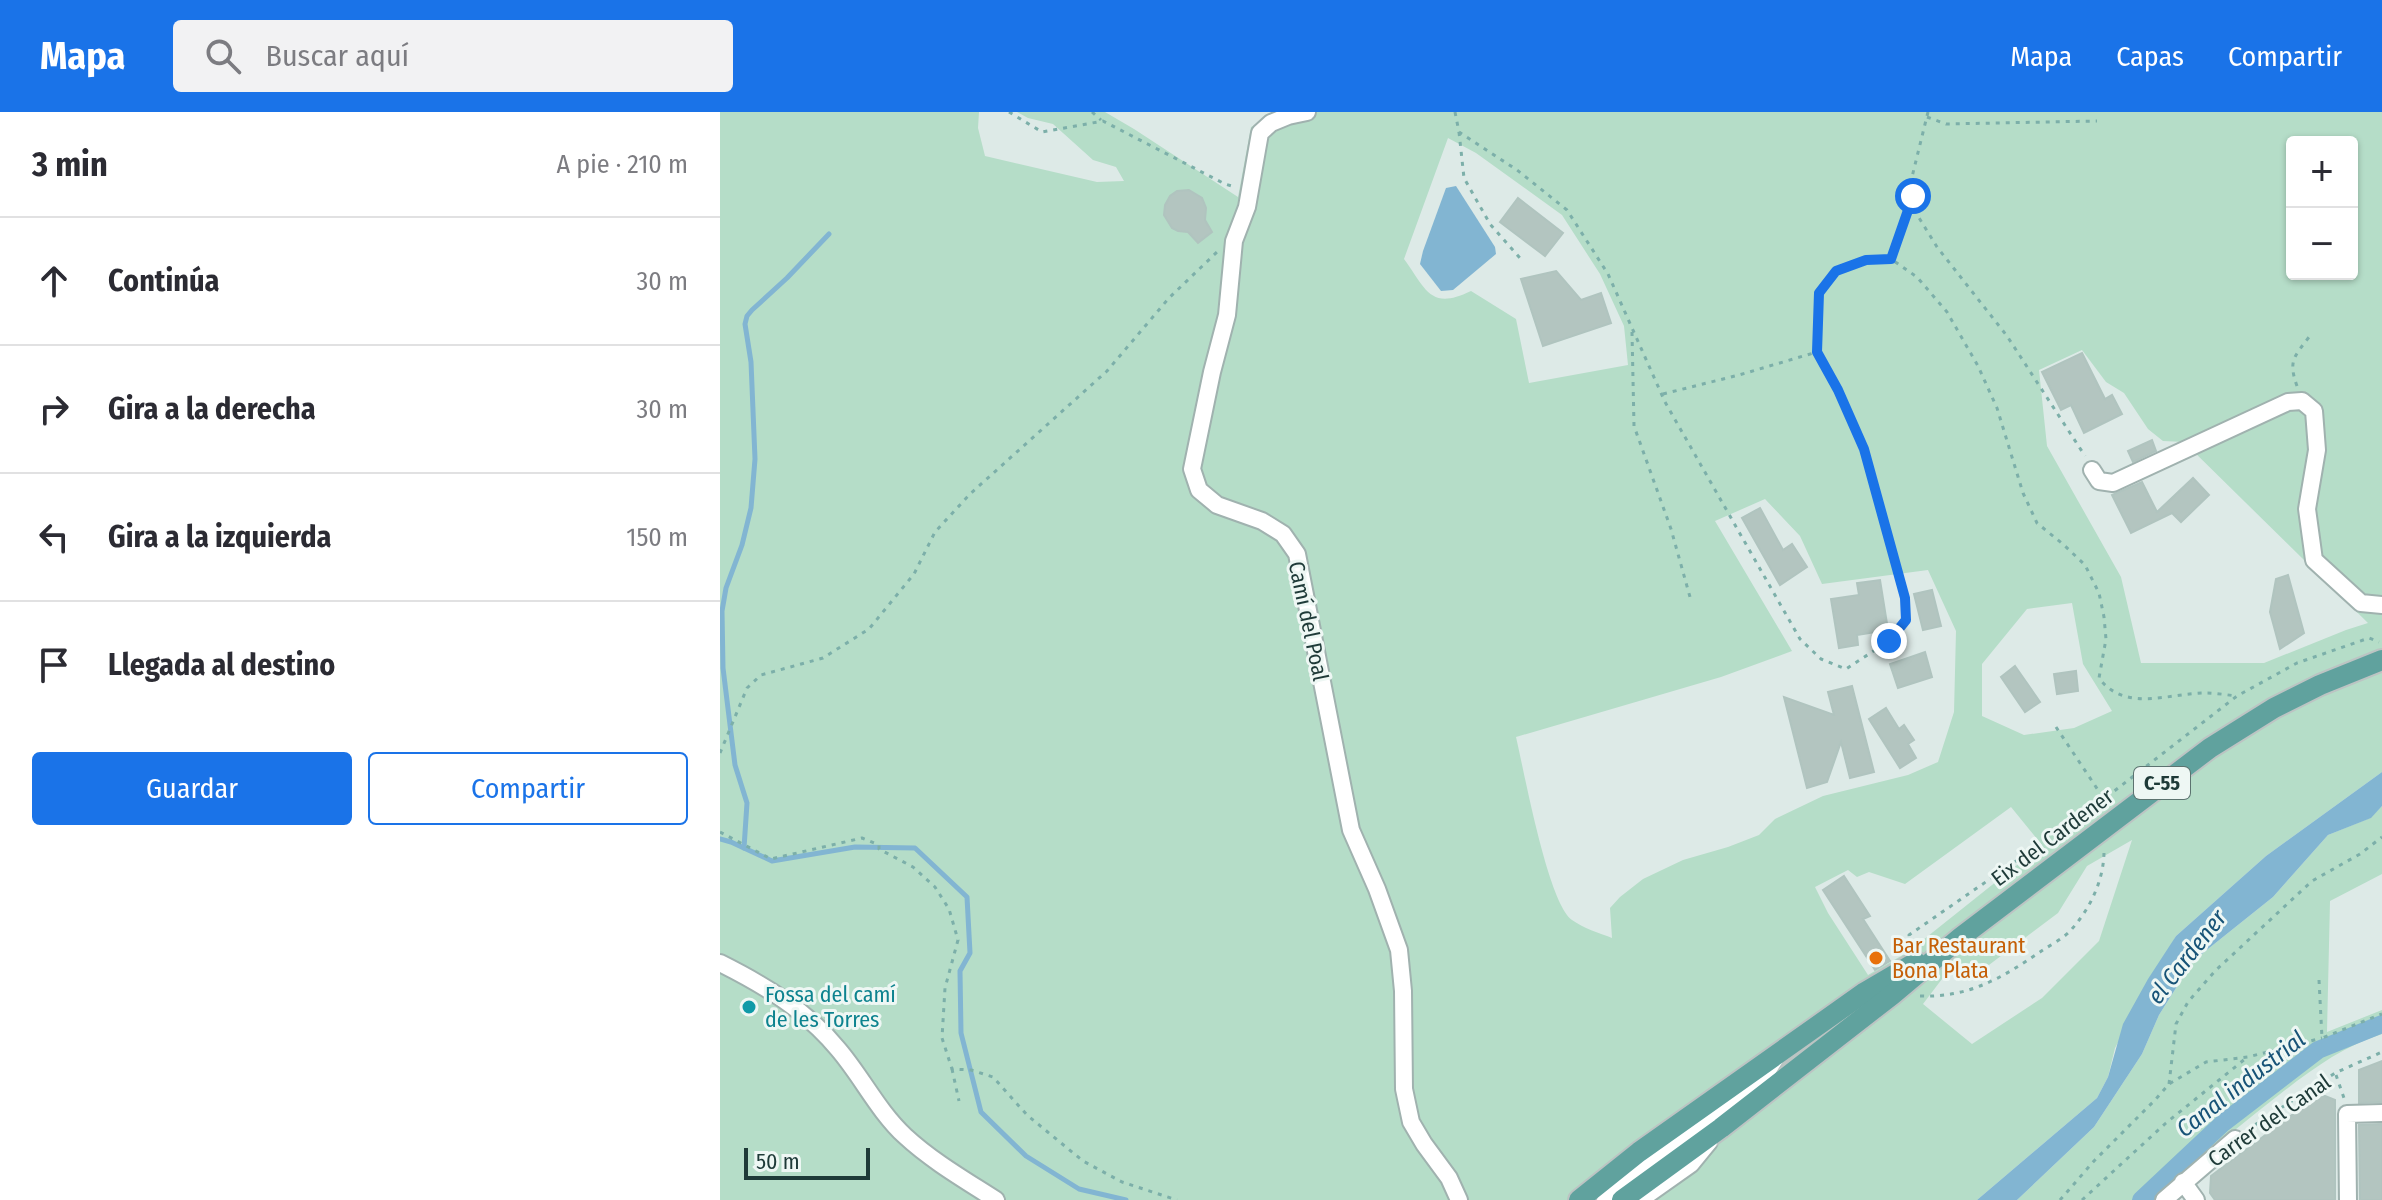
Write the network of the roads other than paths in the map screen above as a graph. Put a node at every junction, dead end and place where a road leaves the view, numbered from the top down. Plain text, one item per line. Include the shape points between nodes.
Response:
1 (1307, 112) edge
2 (2092, 470) road end
3 (2382, 605) edge
4 (2382, 660) edge
5 (1961, 937) junction
6 (720, 963) edge
7 (1778, 1054) junction
8 (2382, 1113) edge
9 (1721, 1128) junction
10 (2235, 1139) road end
11 (2183, 1182) junction
12 (996, 1200) edge
13 (1459, 1200) edge
14 (1579, 1200) edge
15 (1605, 1200) edge
16 (1622, 1200) edge
17 (1640, 1200) edge
18 (2164, 1200) edge
19 (2196, 1200) edge
20 (2348, 1200) edge

1 - 13 street, Camí del Poal via 1271,123 1260,133 1247,207 1234,241 1227,315 1192,469 1199,490 1217,505 1262,521 1283,534 1297,554 1351,830 1399,950 1404,1089 1411,1122
2 - 3 street via 2099,481 2113,483 2288,402 2302,401 2314,411 2317,450 2307,509 2314,560 2361,603
4 - 5 main road, Eix del Cardener / C-55 via 2274,708 2210,748
5 - 7 main road, Eix del Cardener / C-55 via 1865,992
5 - 9 main road, Eix del Cardener / C-55
6 - 12 street via 798,1008 838,1049 905,1136
7 - 14 main road, Eix del Cardener / C-55
7 - 15 street via 1762,1080 1740,1099
8 - 20 street via 2347,1114
9 - 16 main road, C-55
9 - 17 street via 1691,1164
10 - 11 street, Carrer del Canal
11 - 18 street, Carrer del Canal
11 - 19 street

